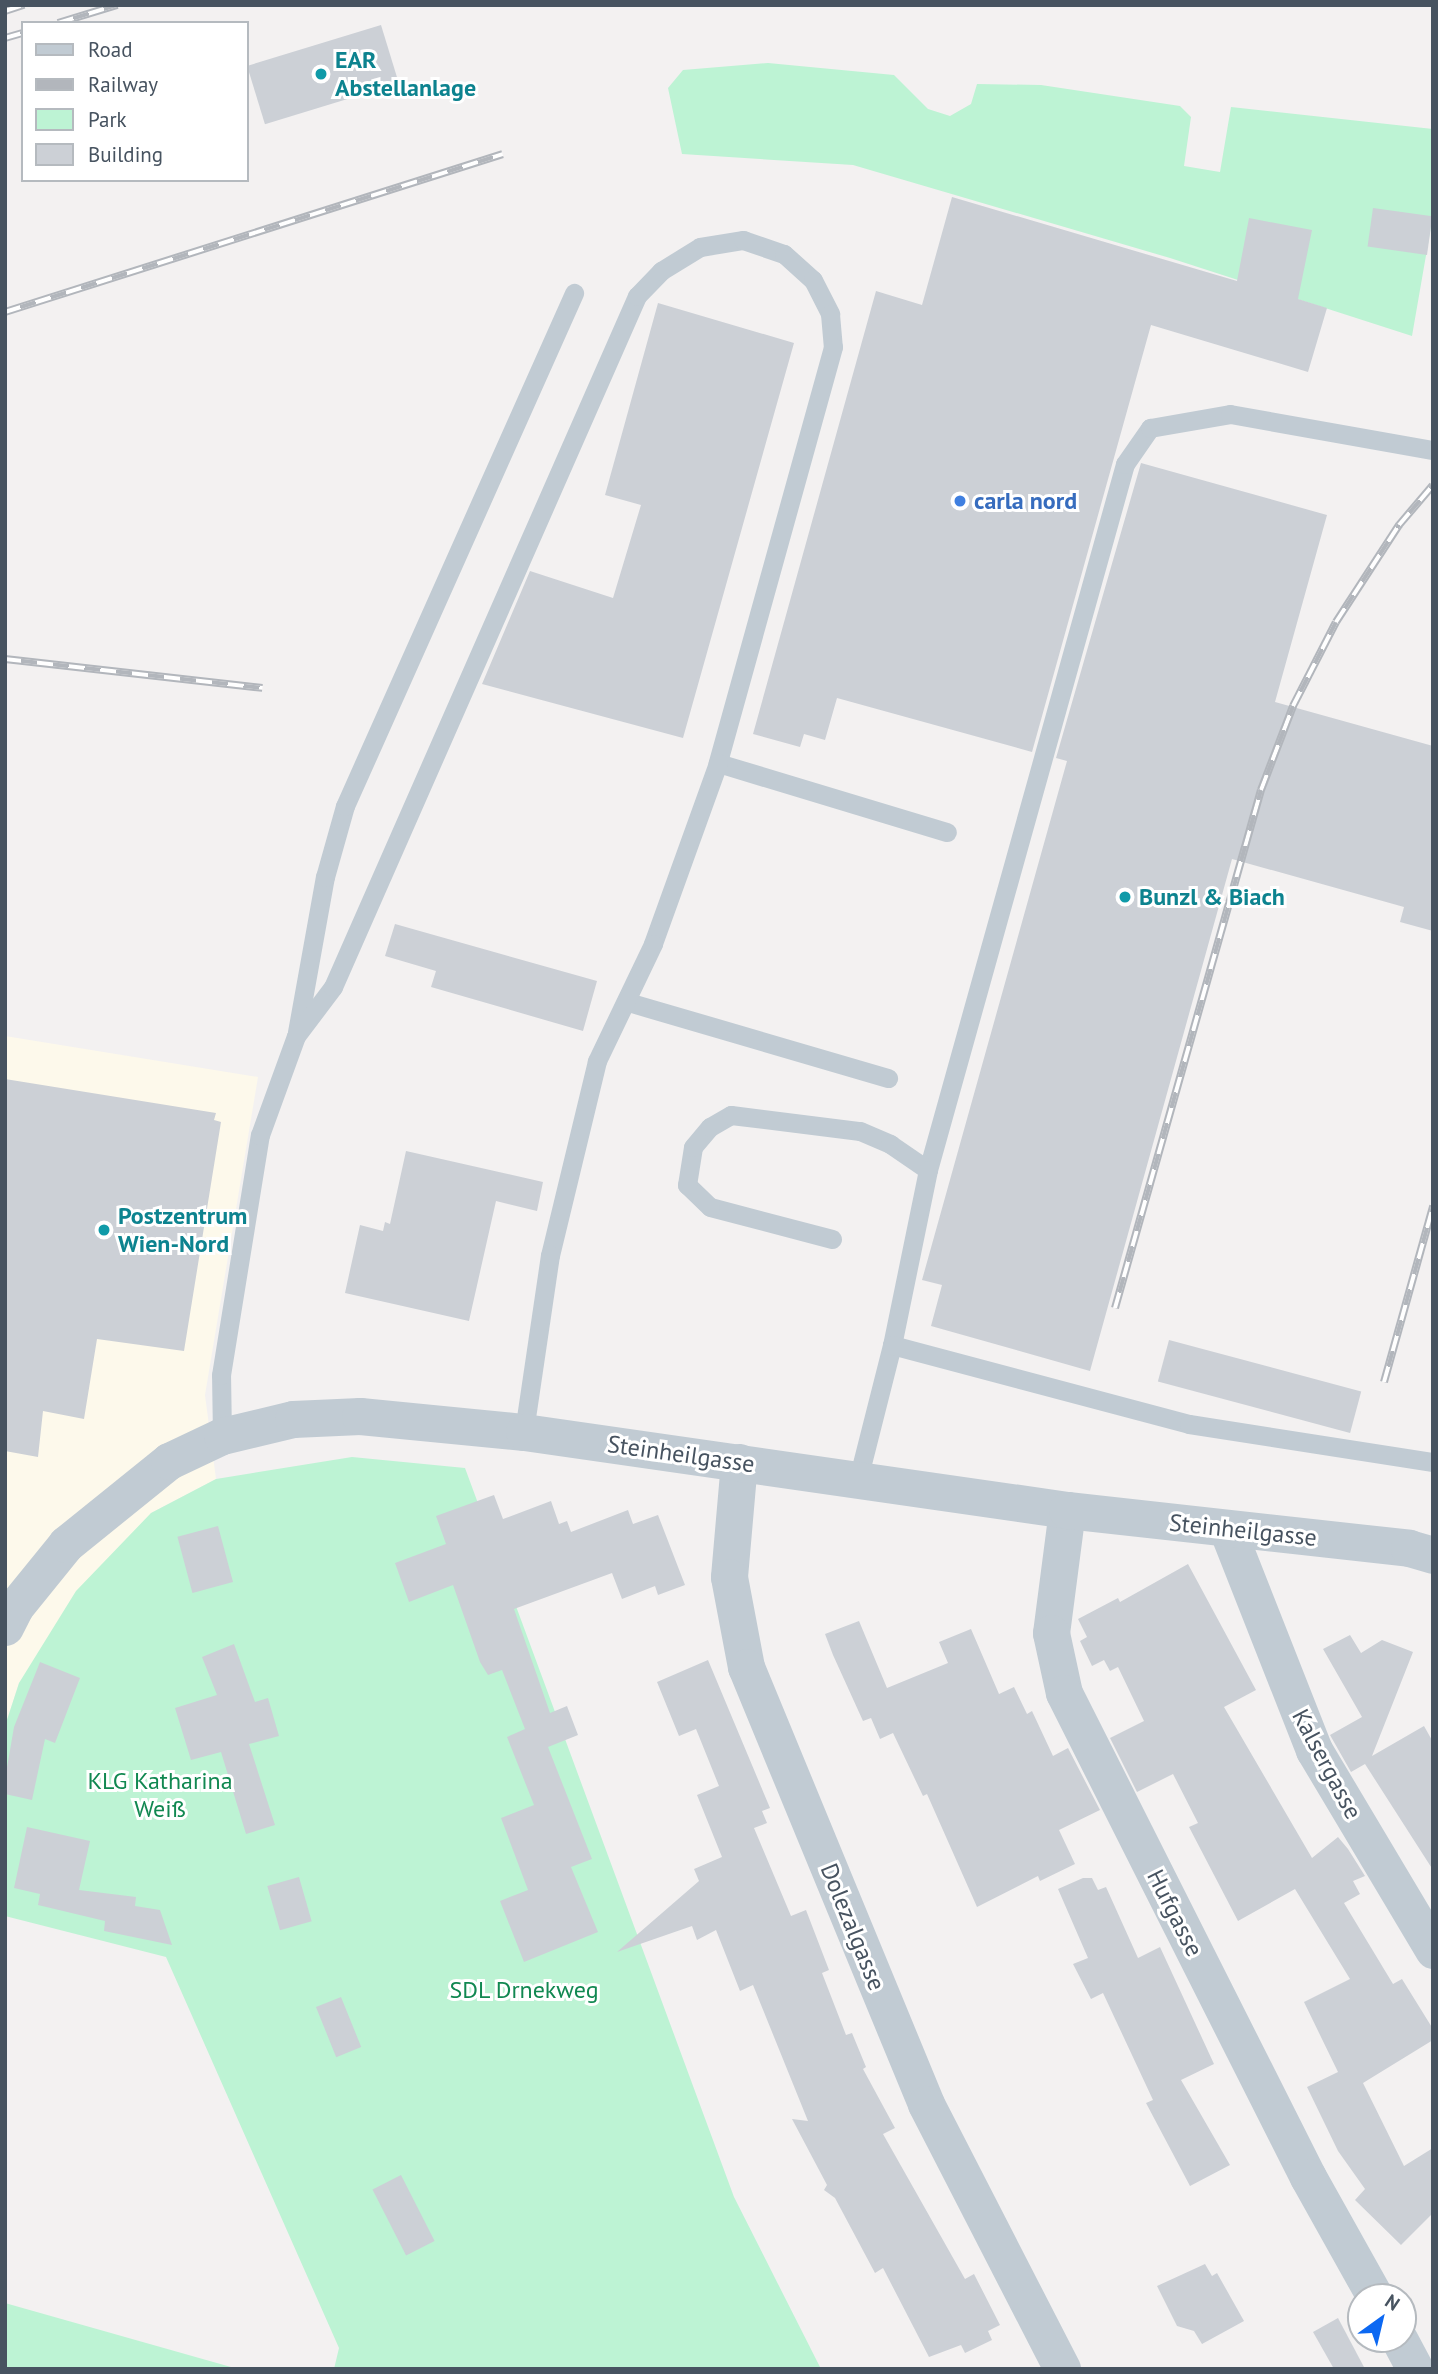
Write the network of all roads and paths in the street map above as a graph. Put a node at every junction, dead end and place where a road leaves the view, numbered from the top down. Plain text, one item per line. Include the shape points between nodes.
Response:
1 (574, 293) dead end
2 (1433, 450) edge
3 (718, 763) junction
4 (947, 832) dead end
5 (628, 1002) junction
6 (296, 1036) junction
7 (888, 1078) dead end
8 (928, 1170) junction
9 (832, 1239) dead end
10 (892, 1345) junction
11 (524, 1432) junction
12 (222, 1436) junction
13 (739, 1462) junction
14 (1433, 1462) edge
15 (858, 1479) junction
16 (1066, 1510) junction
17 (1227, 1529) junction
18 (1433, 1555) edge
19 (9, 1611) edge
20 (1433, 1951) edge
21 (1367, 2283) edge
22 (1406, 2353) edge
23 (1062, 2369) edge
24 (1415, 2369) edge

1 - 6 lane via 345,806 325,877
2 - 8 lane via 1230,414 1150,428 1125,464
3 - 4 lane
3 - 5 lane
3 - 6 lane via 833,347 830,314 813,279 785,254 743,240 699,247 661,271 637,296 333,987
5 - 7 lane
5 - 11 lane via 597,1061 590,1087 550,1255
6 - 12 lane via 260,1136 221,1375
8 - 9 lane via 890,1144 860,1131 731,1115 710,1127 693,1147 687,1185 710,1207
8 - 10 lane
10 - 14 lane via 1189,1424
10 - 15 lane
11 - 12 street, Steinheilgasse via 360,1416 293,1419
11 - 13 street, Steinheilgasse
12 - 19 street, Steinheilgasse via 169,1461 114,1501 66,1544
13 - 15 street, Steinheilgasse
13 - 23 street, Dolezalgasse via 729,1577 746,1667 926,2104
15 - 16 street, Steinheilgasse
16 - 17 street, Steinheilgasse
16 - 21 street, Hufgasse via 1051,1633 1064,1693 1308,2177
17 - 18 street, Steinheilgasse via 1409,1548
17 - 20 street, Kalsergasse via 1314,1750
22 - 24 street

